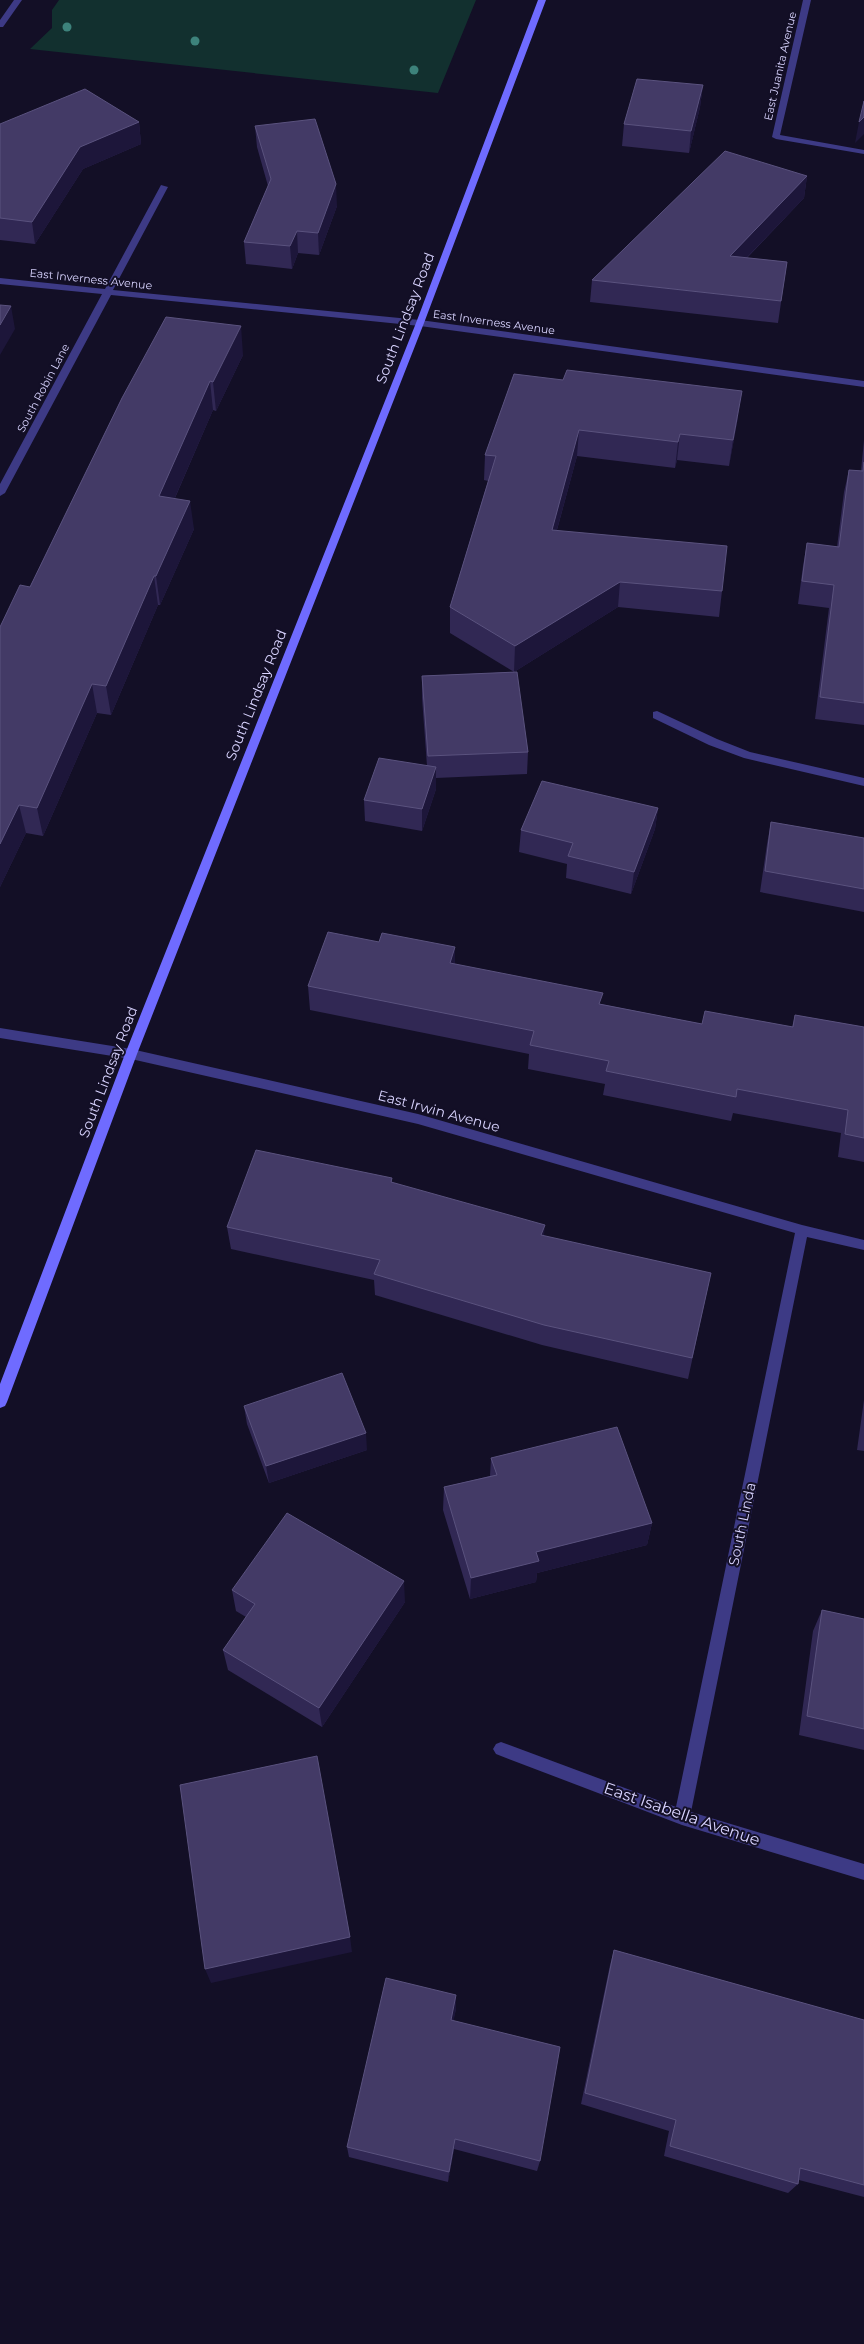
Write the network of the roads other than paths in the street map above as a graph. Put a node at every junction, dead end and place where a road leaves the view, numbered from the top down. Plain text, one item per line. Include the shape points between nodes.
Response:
1 (18, 0) edge
2 (542, 0) edge
3 (807, 0) edge
4 (0, 24) edge
5 (864, 152) edge
6 (164, 187) dead end
7 (0, 281) edge
8 (107, 293) junction
9 (420, 323) junction
10 (864, 384) edge
11 (0, 493) edge
12 (657, 715) dead end
13 (864, 782) edge
14 (0, 1033) edge
15 (131, 1054) junction
16 (802, 1230) junction
17 (864, 1245) edge
18 (0, 1402) edge
19 (501, 1748) dead end
20 (682, 1817) junction
21 (864, 1872) edge

1 - 4 street
2 - 9 main road, South Lindsay Road
3 - 5 street, East Juanita Avenue via 776,137
6 - 8 street, South Robin Lane
7 - 8 street, East Inverness Avenue
8 - 9 street, East Inverness Avenue
8 - 11 street, South Robin Lane
9 - 10 street, East Inverness Avenue
9 - 15 main road, South Lindsay Road
12 - 13 street via 748,755
14 - 15 street, East Irwin Avenue
15 - 16 street, East Irwin Avenue via 418,1119
15 - 18 main road, South Lindsay Road
16 - 17 street, East Irwin Avenue
16 - 20 street, South Linda
19 - 20 street, East Isabella Avenue
20 - 21 street, East Isabella Avenue

